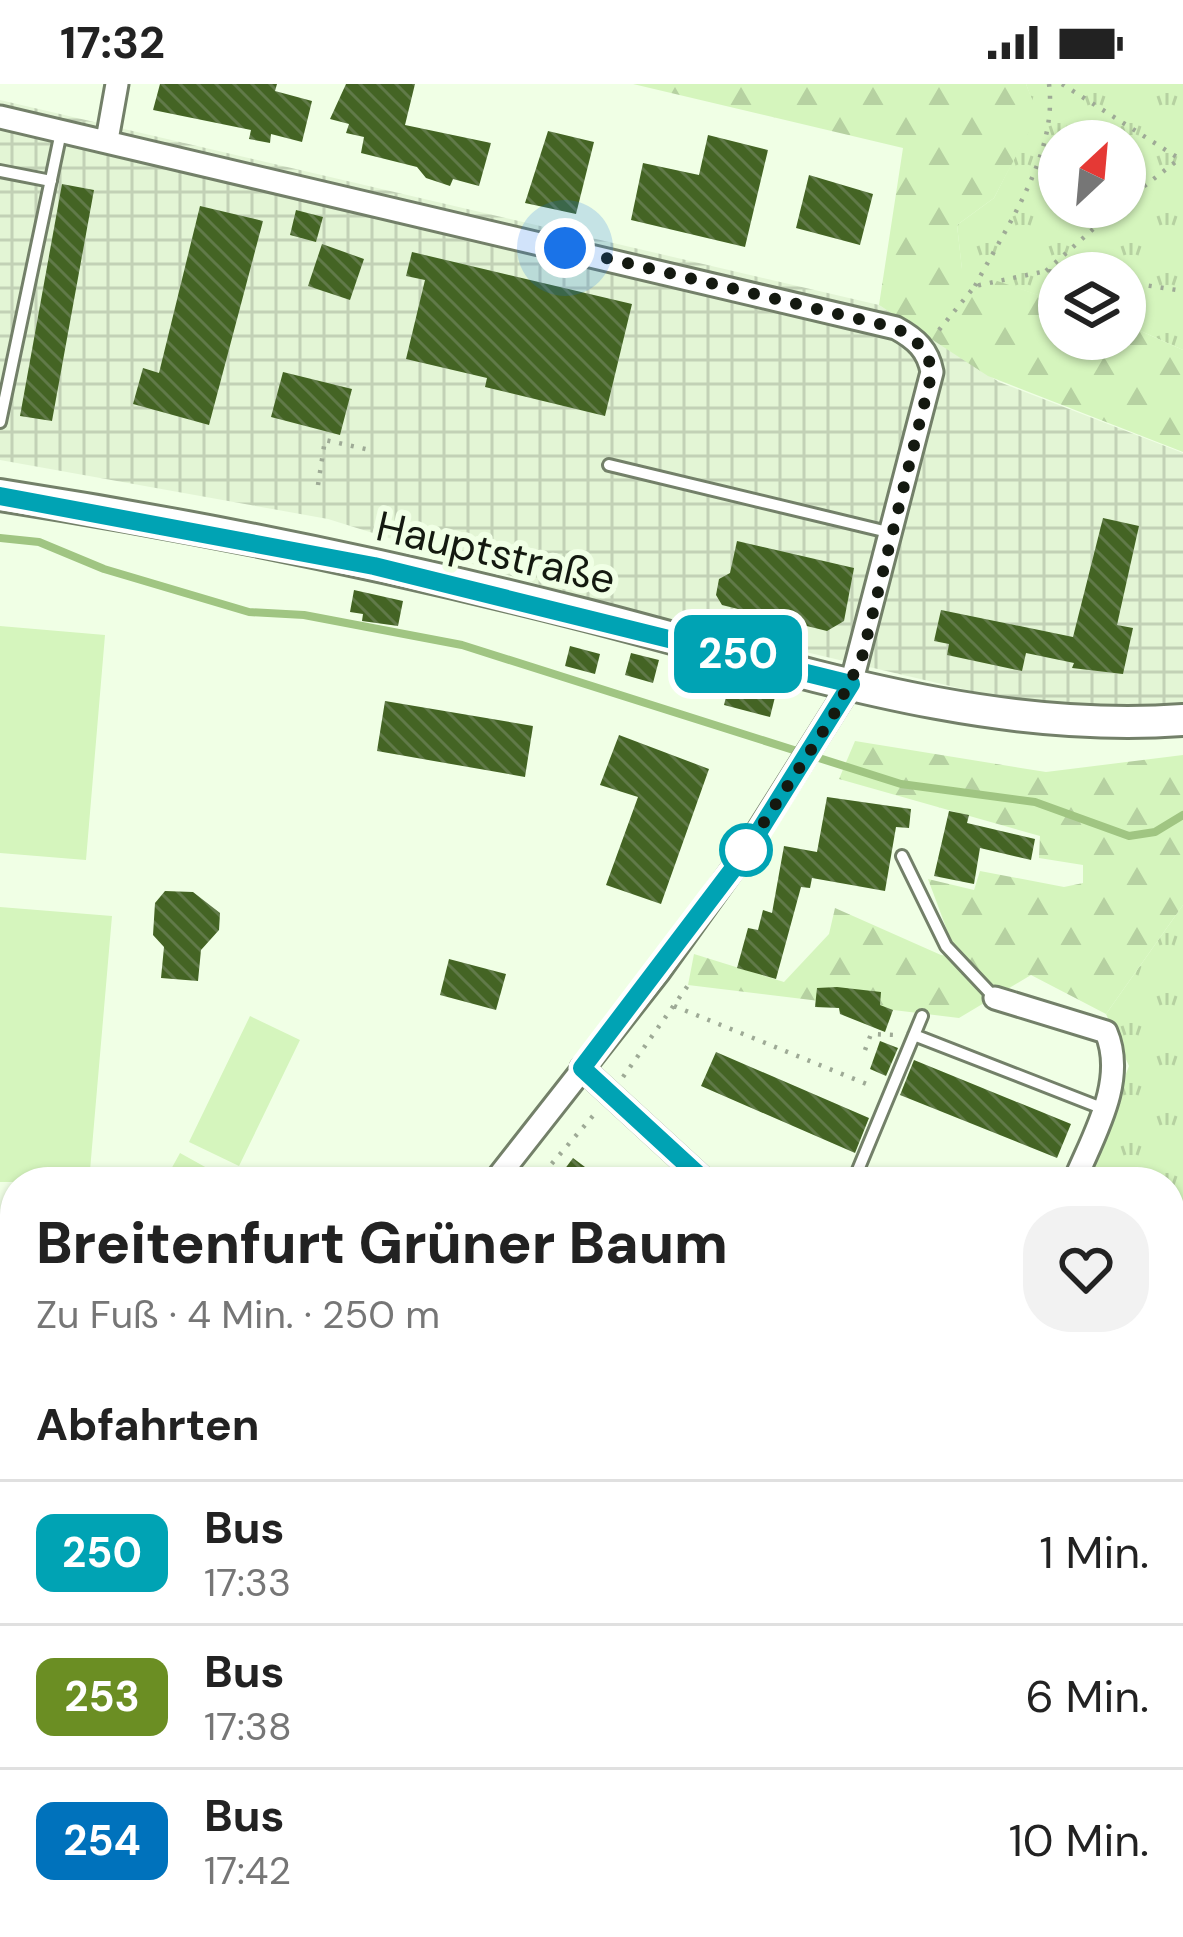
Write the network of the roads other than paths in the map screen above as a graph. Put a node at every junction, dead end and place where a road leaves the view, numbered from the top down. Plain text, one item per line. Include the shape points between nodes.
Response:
1 (118, 84) edge
2 (0, 117) edge
3 (61, 132) junction
4 (107, 140) junction
5 (0, 171) edge
6 (51, 182) junction
7 (0, 422) edge
8 (609, 465) dead end
9 (0, 496) edge
10 (893, 533) junction
11 (851, 684) junction
12 (1183, 720) edge
13 (902, 856) dead end
14 (995, 998) joint
15 (922, 1016) dead end
16 (914, 1035) junction
17 (582, 1068) junction
18 (1104, 1109) junction
19 (506, 1167) edge
20 (690, 1167) edge
21 (859, 1167) edge
22 (1080, 1167) edge

1 - 4 street
2 - 3 street
3 - 4 street
3 - 6 lane
4 - 10 street via 896,328 924,348 932,372
5 - 6 lane
6 - 7 lane
8 - 10 lane
9 - 11 main road, Hauptstraße via 261,541
10 - 11 street
11 - 12 main road, Hauptstraße via 1051,722
11 - 17 street via 659,972
13 - 14 lane via 946,946
14 - 18 street via 1106,1032 1116,1055
15 - 16 lane
16 - 18 lane
16 - 21 lane
17 - 19 street
17 - 20 street
18 - 22 street

